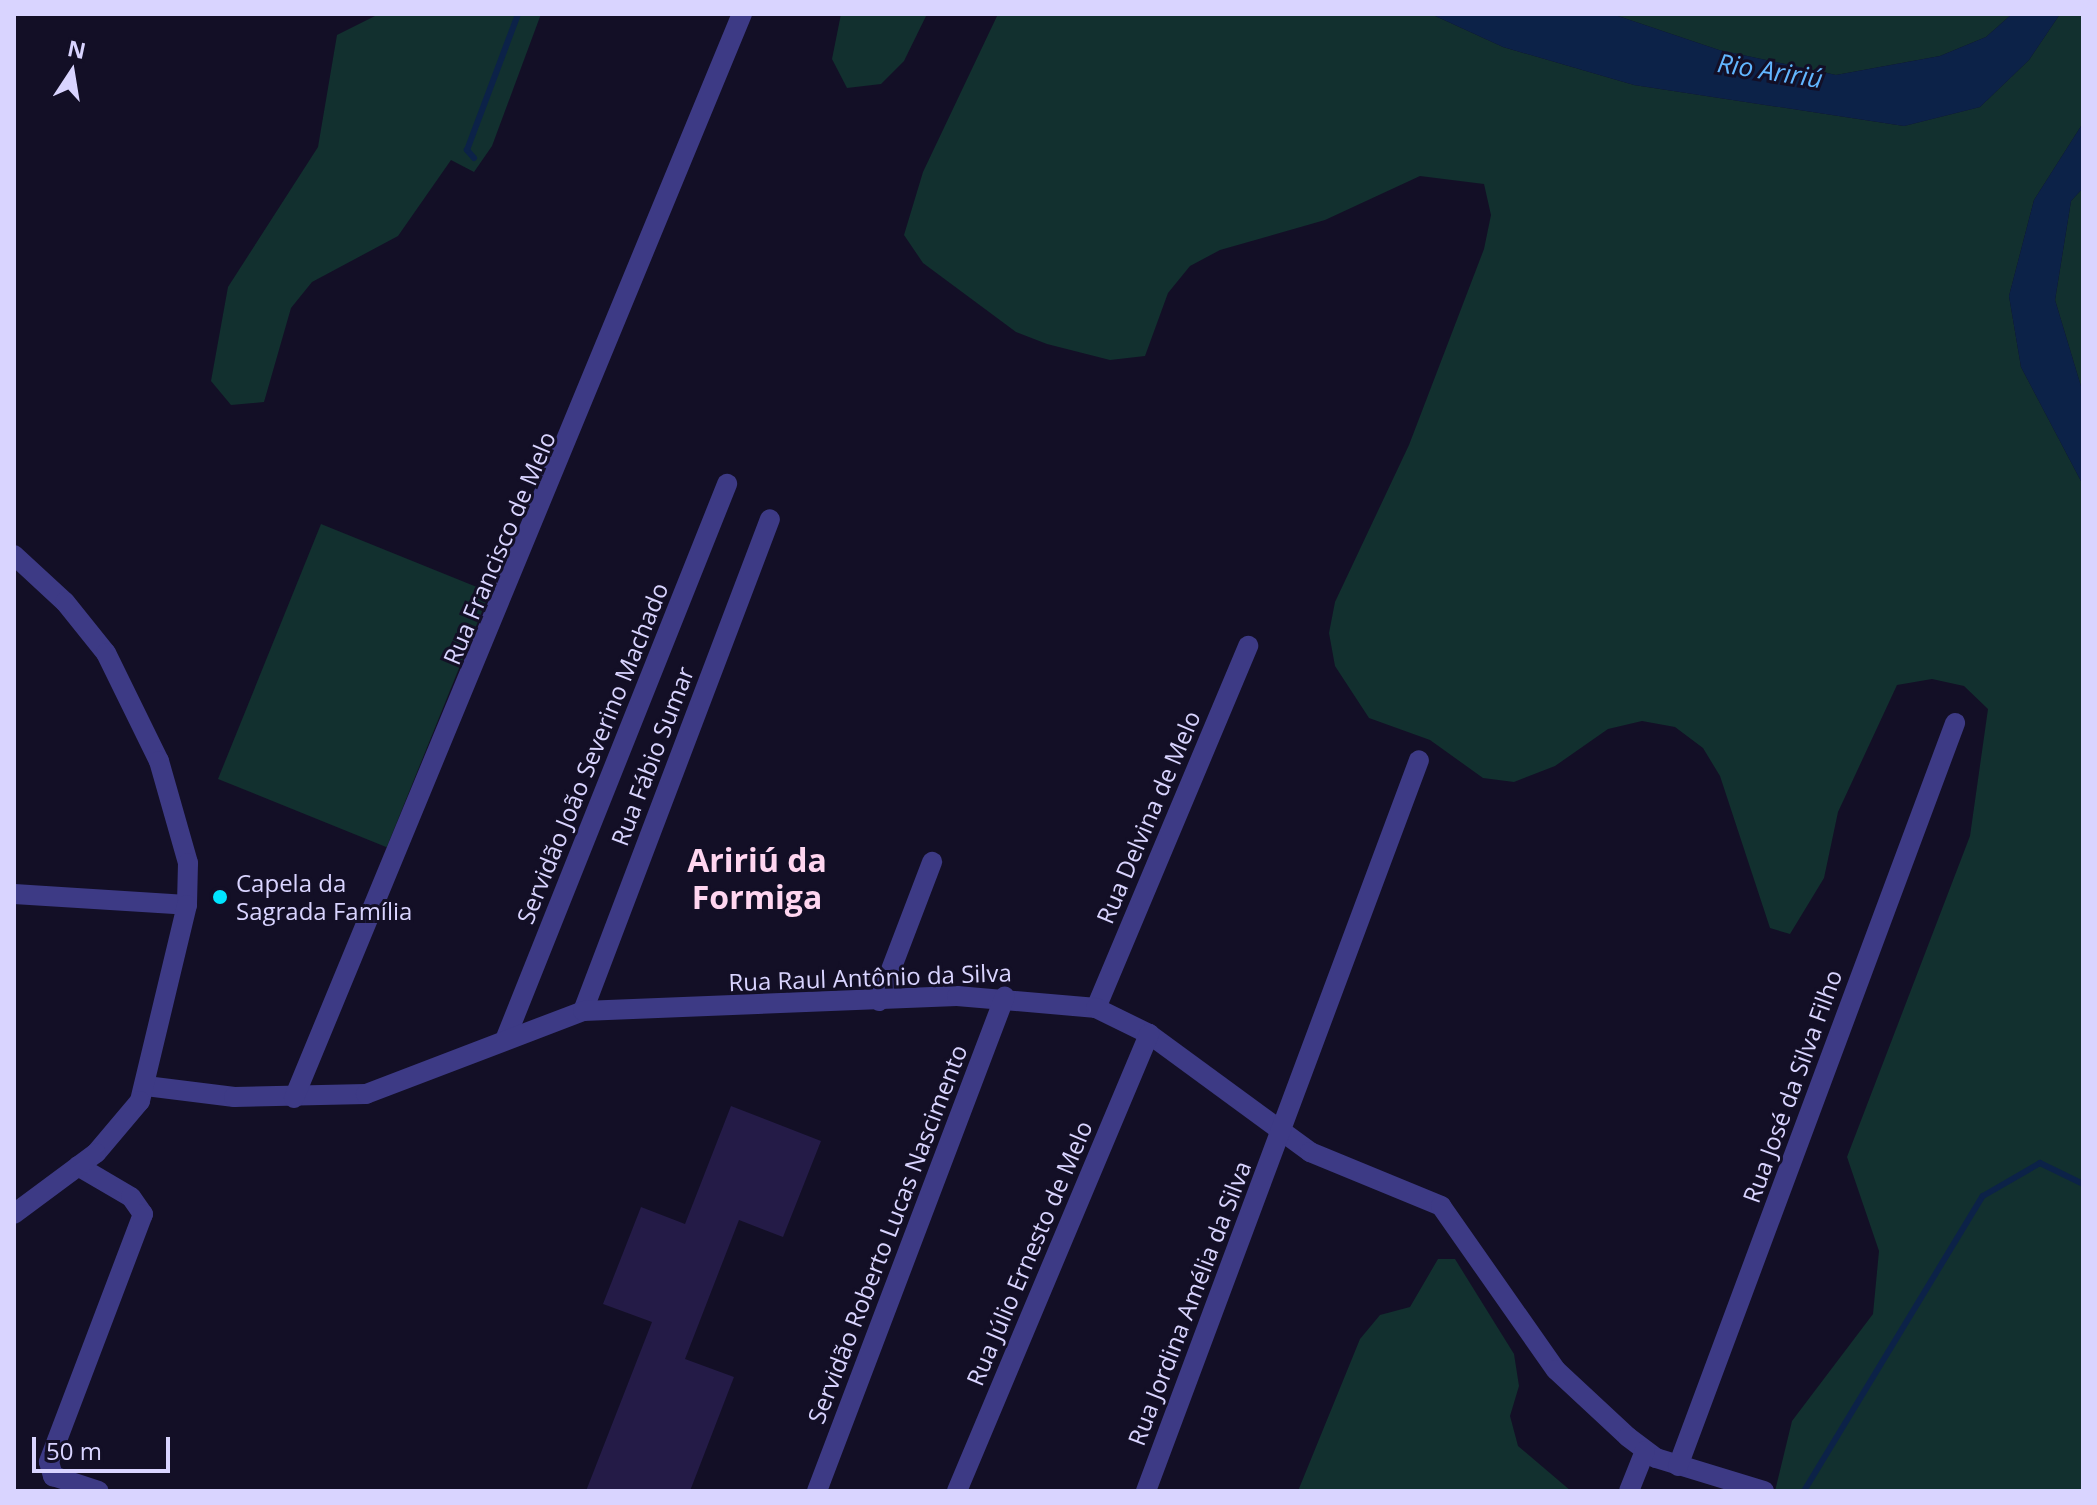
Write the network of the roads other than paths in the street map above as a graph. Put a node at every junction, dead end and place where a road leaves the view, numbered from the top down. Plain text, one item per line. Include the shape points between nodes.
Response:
1 (742, 14) edge
2 (727, 484) dead end
3 (770, 519) dead end
4 (14, 555) edge
5 (1248, 646) dead end
6 (1955, 723) dead end
7 (1419, 760) dead end
8 (932, 862) dead end
9 (14, 894) edge
10 (187, 905) junction
11 (1005, 996) junction
12 (879, 1001) junction
13 (1096, 1008) junction
14 (583, 1011) junction
15 (1149, 1034) junction
16 (505, 1040) junction
17 (146, 1086) junction
18 (294, 1098) junction
19 (1281, 1132) junction
20 (78, 1166) junction
21 (14, 1214) edge
22 (1645, 1451) junction
23 (1678, 1466) junction
24 (1149, 1490) edge
25 (99, 1491) edge
26 (817, 1491) edge
27 (957, 1491) edge
28 (1629, 1491) edge
29 (1764, 1491) edge

1 - 18 street, Rua Francisco de Melo
2 - 16 street, Servidão João Severino Machado
3 - 14 street, Rua Fábio Sumar
4 - 10 street via 75,613 121,682 184,835
5 - 13 street, Rua Delvina de Melo
6 - 23 street, Rua José da Silva Filho
7 - 19 street, Rua Jordina Amélia da Silva
8 - 12 street
9 - 10 street
10 - 17 street via 161,992
11 - 12 street, Rua Raul Antônio da Silva
11 - 13 street, Rua Raul Antônio da Silva
11 - 26 street, Servidão Roberto Lucas Nascimento
12 - 14 street, Rua Raul Antônio da Silva
13 - 15 street, Rua Raul Antônio da Silva
14 - 16 street, Rua Raul Antônio da Silva
15 - 19 street, Rua Raul Antônio da Silva
15 - 27 street, Rua Júlio Ernesto de Melo
16 - 18 street, Rua Raul Antônio da Silva via 391,1089
17 - 18 street, Rua Raul Antônio da Silva
17 - 20 street via 120,1132
19 - 22 street, Rua Raul Antônio da Silva via 1333,1164 1441,1206 1556,1370
19 - 24 street, Rua Jordina Amélia da Silva
20 - 21 street
20 - 25 street via 131,1197 143,1214 49,1462 53,1476
22 - 23 street, Rua Raul Antônio da Silva
22 - 28 street
23 - 29 street, Rua Raul Antônio da Silva

